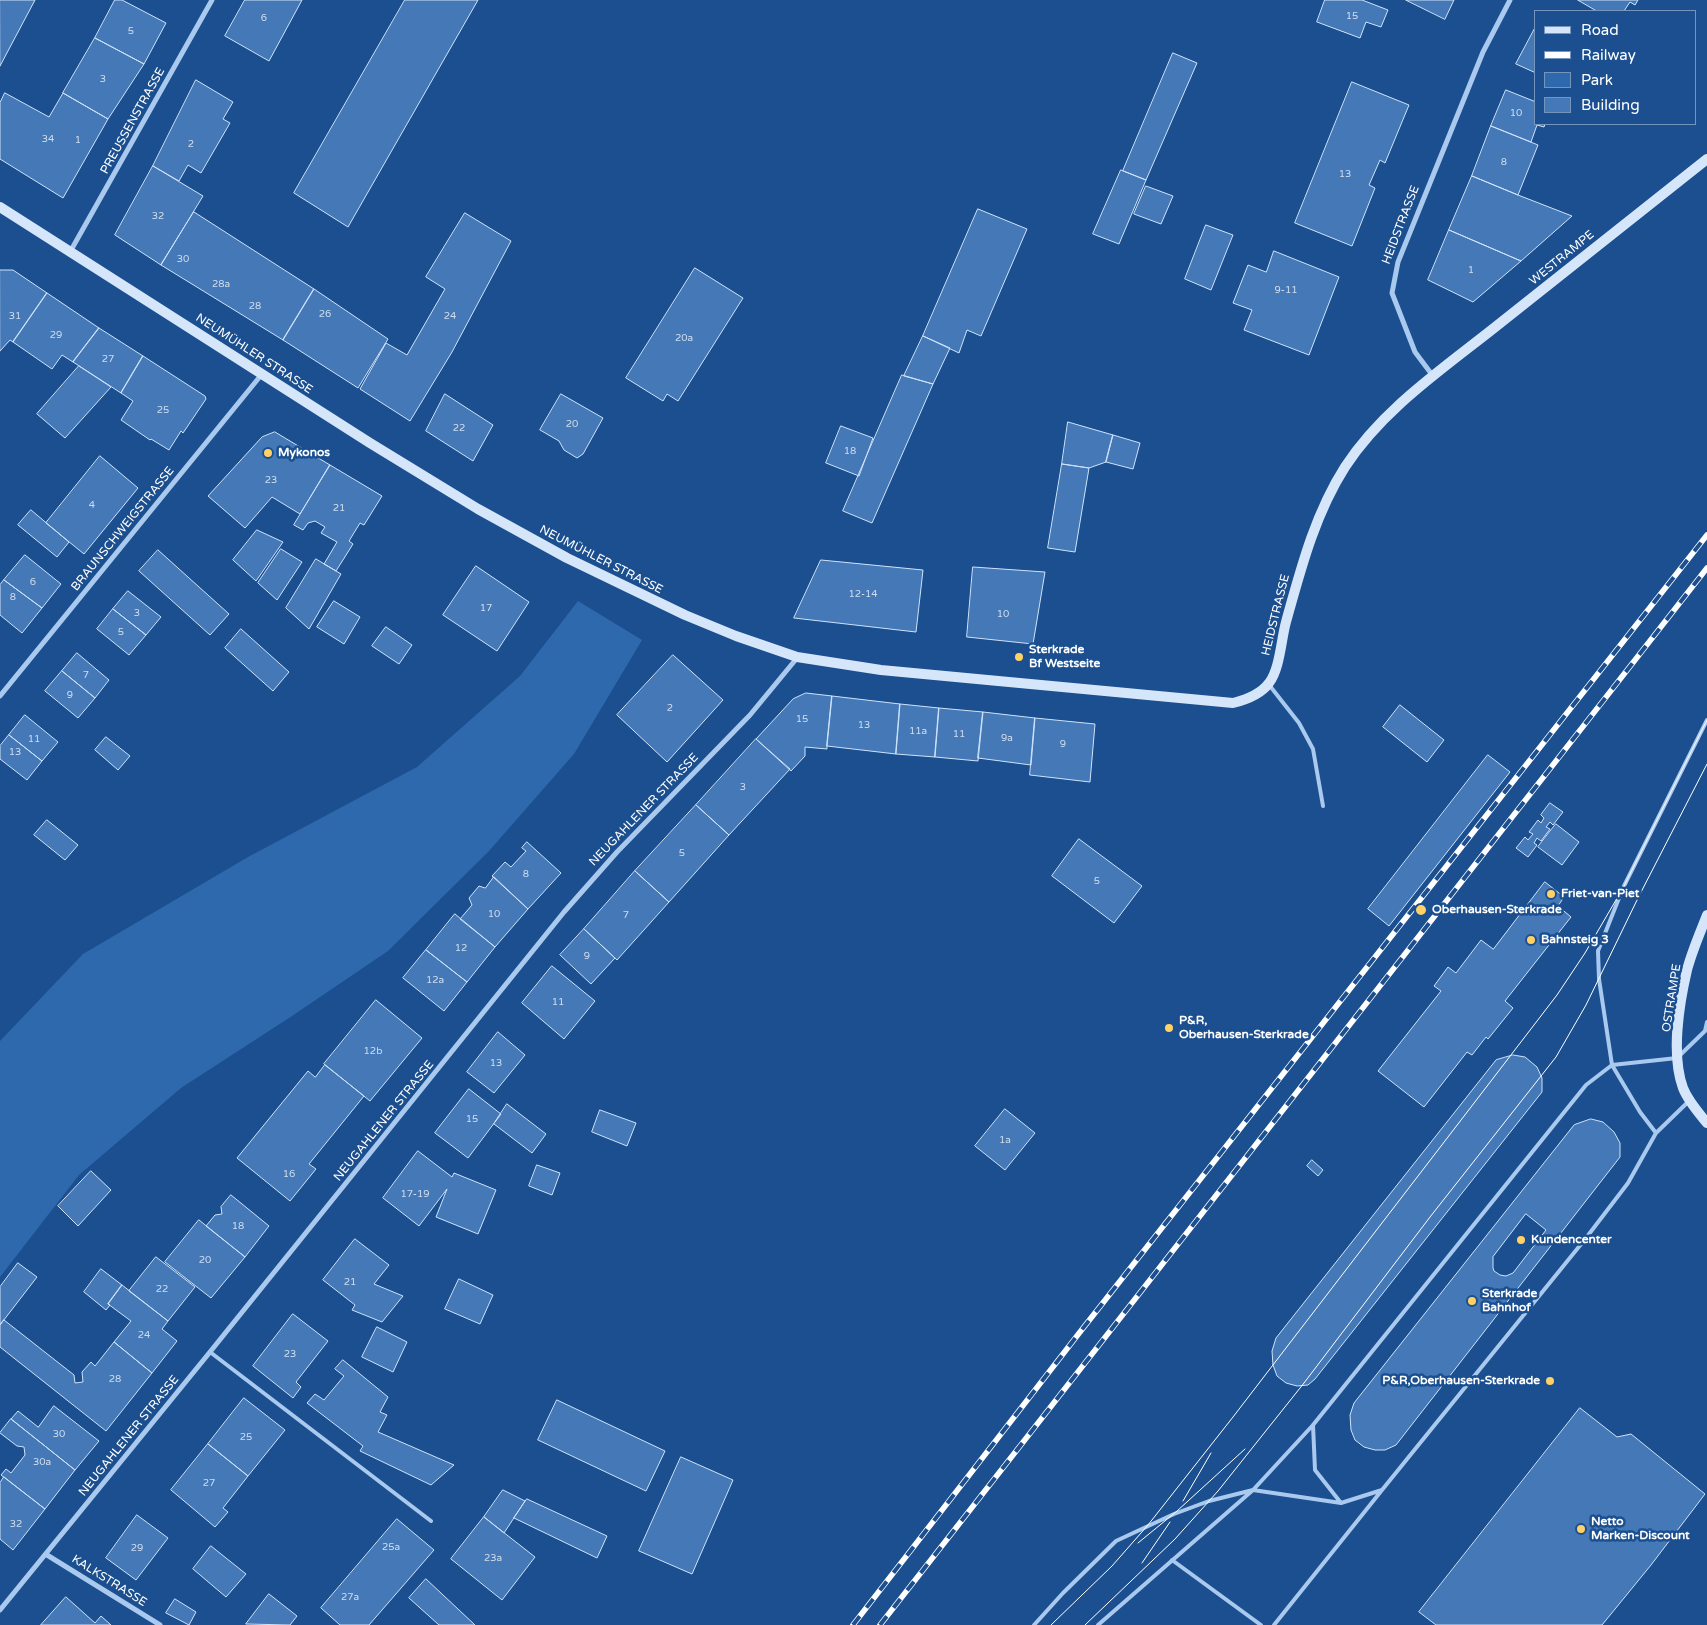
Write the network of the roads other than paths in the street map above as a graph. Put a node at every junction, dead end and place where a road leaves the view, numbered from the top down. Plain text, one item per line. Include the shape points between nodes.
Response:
1 (212, 0) edge
2 (1510, 0) edge
3 (1707, 159) edge
4 (0, 206) edge
5 (70, 252) junction
6 (262, 374) junction
7 (1433, 377) junction
8 (797, 657) junction
9 (1268, 684) junction
10 (0, 696) edge
11 (1707, 720) edge
12 (1323, 806) dead end
13 (1707, 915) edge
14 (1707, 1022) edge
15 (1677, 1058) junction
16 (1612, 1065) junction
17 (1689, 1100) junction
18 (1707, 1123) edge
19 (1656, 1133) junction
20 (210, 1352) junction
21 (1313, 1425) junction
22 (1253, 1490) junction
23 (1382, 1490) junction
24 (1341, 1503) junction
25 (431, 1521) dead end
26 (47, 1555) junction
27 (1172, 1560) junction
28 (0, 1610) edge
29 (160, 1625) edge
30 (1034, 1625) edge
31 (1098, 1625) edge
32 (1261, 1625) edge
33 (1274, 1625) edge

1 - 5 street, PREUSSENSTRASSE
2 - 7 street, HEIDSTRASSE via 1483,52 1398,262 1392,294 1415,352
3 - 7 main road, WESTRAMPE
4 - 5 main road, NEUMÜHLER STRASSE
5 - 6 main road, NEUMÜHLER STRASSE
6 - 8 main road, NEUMÜHLER STRASSE via 478,509 567,558 685,615
6 - 10 street, BRAUNSCHWEIGSTRASSE
7 - 9 main road, HEIDSTRASSE via 1373,430 1330,493 1303,560 1278,662
8 - 9 main road, NEUMÜHLER STRASSE via 882,670 1233,703 1251,697
8 - 20 street, NEUGAHLENER STRASSE via 750,715 617,852 564,912
9 - 12 lane via 1299,723 1313,749
11 - 16 lane via 1623,888 1598,951
13 - 15 main road, OSTRAMPE via 1688,968 1679,1020
14 - 15 lane via 1705,1031
15 - 16 lane
15 - 17 main road, OSTRAMPE via 1683,1089
16 - 19 lane
16 - 21 lane via 1586,1085
17 - 18 main road, OSTRAMPE
17 - 19 lane
19 - 23 lane via 1628,1183 1586,1238
20 - 25 lane
20 - 26 street, NEUGAHLENER STRASSE
21 - 22 lane
21 - 24 lane via 1315,1470
22 - 24 lane
22 - 27 lane
22 - 30 lane via 1174,1514 1116,1541
23 - 24 lane
23 - 33 lane
26 - 28 street, NEUGAHLENER STRASSE
26 - 29 street, KALKSTRASSE
27 - 31 lane
27 - 32 lane

